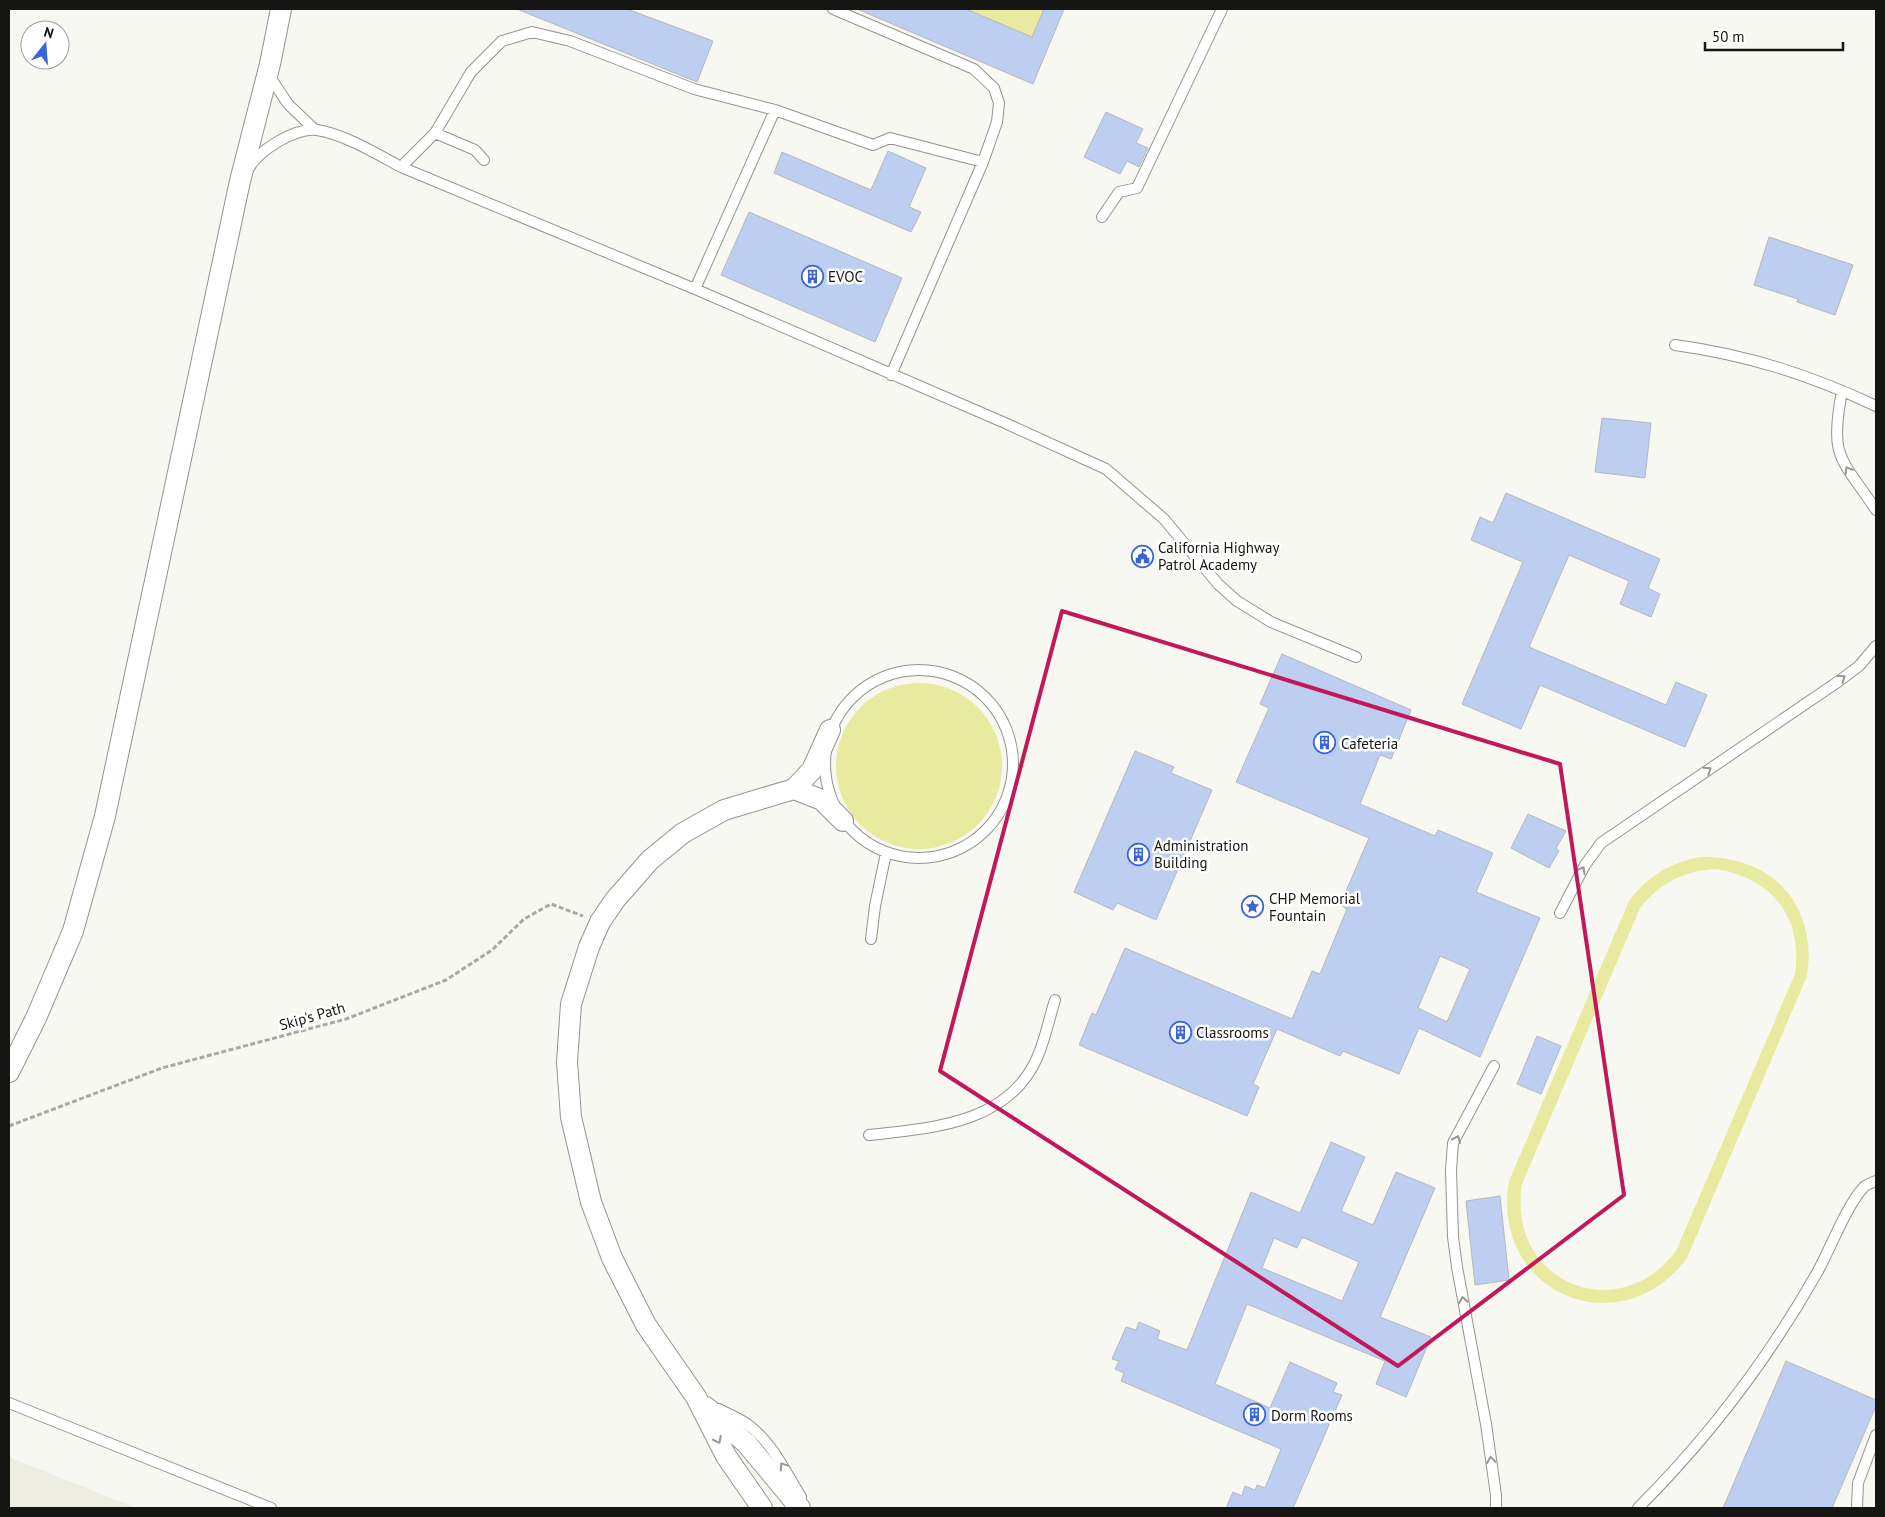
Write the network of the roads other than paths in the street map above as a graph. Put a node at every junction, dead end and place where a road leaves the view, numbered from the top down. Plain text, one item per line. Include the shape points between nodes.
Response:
1 (281, 9) edge
2 (832, 9) edge
3 (1222, 9) edge
4 (268, 72) junction
5 (776, 110) junction
6 (315, 130) junction
7 (435, 133) junction
8 (484, 160) dead end
9 (983, 162) junction
10 (401, 168) junction
11 (240, 181) junction
12 (1102, 217) dead end
13 (695, 290) junction
14 (1675, 345) dead end
15 (891, 375) junction
16 (1842, 392) junction
17 (1876, 406) edge
18 (1876, 510) edge
19 (1876, 646) edge
20 (1356, 657) dead end
21 (830, 730) junction
22 (794, 789) junction
23 (843, 821) junction
24 (886, 852) junction
25 (1560, 913) dead end
26 (871, 939) dead end
27 (1055, 1000) dead end
28 (1494, 1066) dead end
29 (9, 1072) edge
30 (869, 1136) dead end
31 (1876, 1181) edge
32 (696, 1397) junction
33 (9, 1403) edge
34 (1876, 1436) edge
35 (271, 1508) edge
36 (762, 1508) edge
37 (800, 1508) edge
38 (808, 1508) edge
39 (1496, 1508) edge
40 (1638, 1508) edge
41 (1857, 1508) edge

1 - 4 street
2 - 9 lane via 974,69 994,88 1000,103
3 - 12 lane via 1137,188 1120,192
4 - 6 lane via 288,104
4 - 11 street
5 - 7 lane via 694,89 570,41 532,32 502,42 471,72
5 - 9 lane via 874,145 890,138
5 - 13 lane
6 - 10 lane via 366,148
6 - 11 lane via 271,144 254,159
7 - 8 lane via 475,150
7 - 10 lane
9 - 15 lane
10 - 13 lane
11 - 29 street via 103,825 72,931 36,1018
13 - 15 lane
14 - 16 lane via 1758,360
15 - 20 lane via 1106,469 1164,519 1218,584 1237,601 1271,622
16 - 17 lane
18 -> 16 lane via 1847,471 1838,452 1836,423
25 -> 19 lane via 1585,865 1601,843 1846,676
21 - 22 street via 812,770
21 - 23 lane via 825,753 825,777 831,800
21 - 24 lane via 857,692 884,676 914,670 945,674 974,688 992,705 1006,727 1011,743 1012,776 1002,809 993,823 968,845 952,852 919,858
22 - 23 street via 822,800
22 - 32 street via 724,810 682,833 650,860 600,922 571,1004 567,1062 572,1117 591,1202 612,1258 646,1325
23 - 24 lane via 862,840
24 - 26 lane
27 - 30 lane via 1037,1058 1013,1094 999,1105 949,1124
39 -> 28 lane via 1486,1424 1453,1237 1452,1170 1454,1143
31 - 40 lane via 1864,1186 1853,1202 1835,1241 1772,1348 1668,1478
32 -> 36 street via 726,1456
32 - 37 street via 747,1444
38 -> 32 lane via 787,1471 747,1424
33 - 35 lane
34 - 41 lane via 1858,1482

